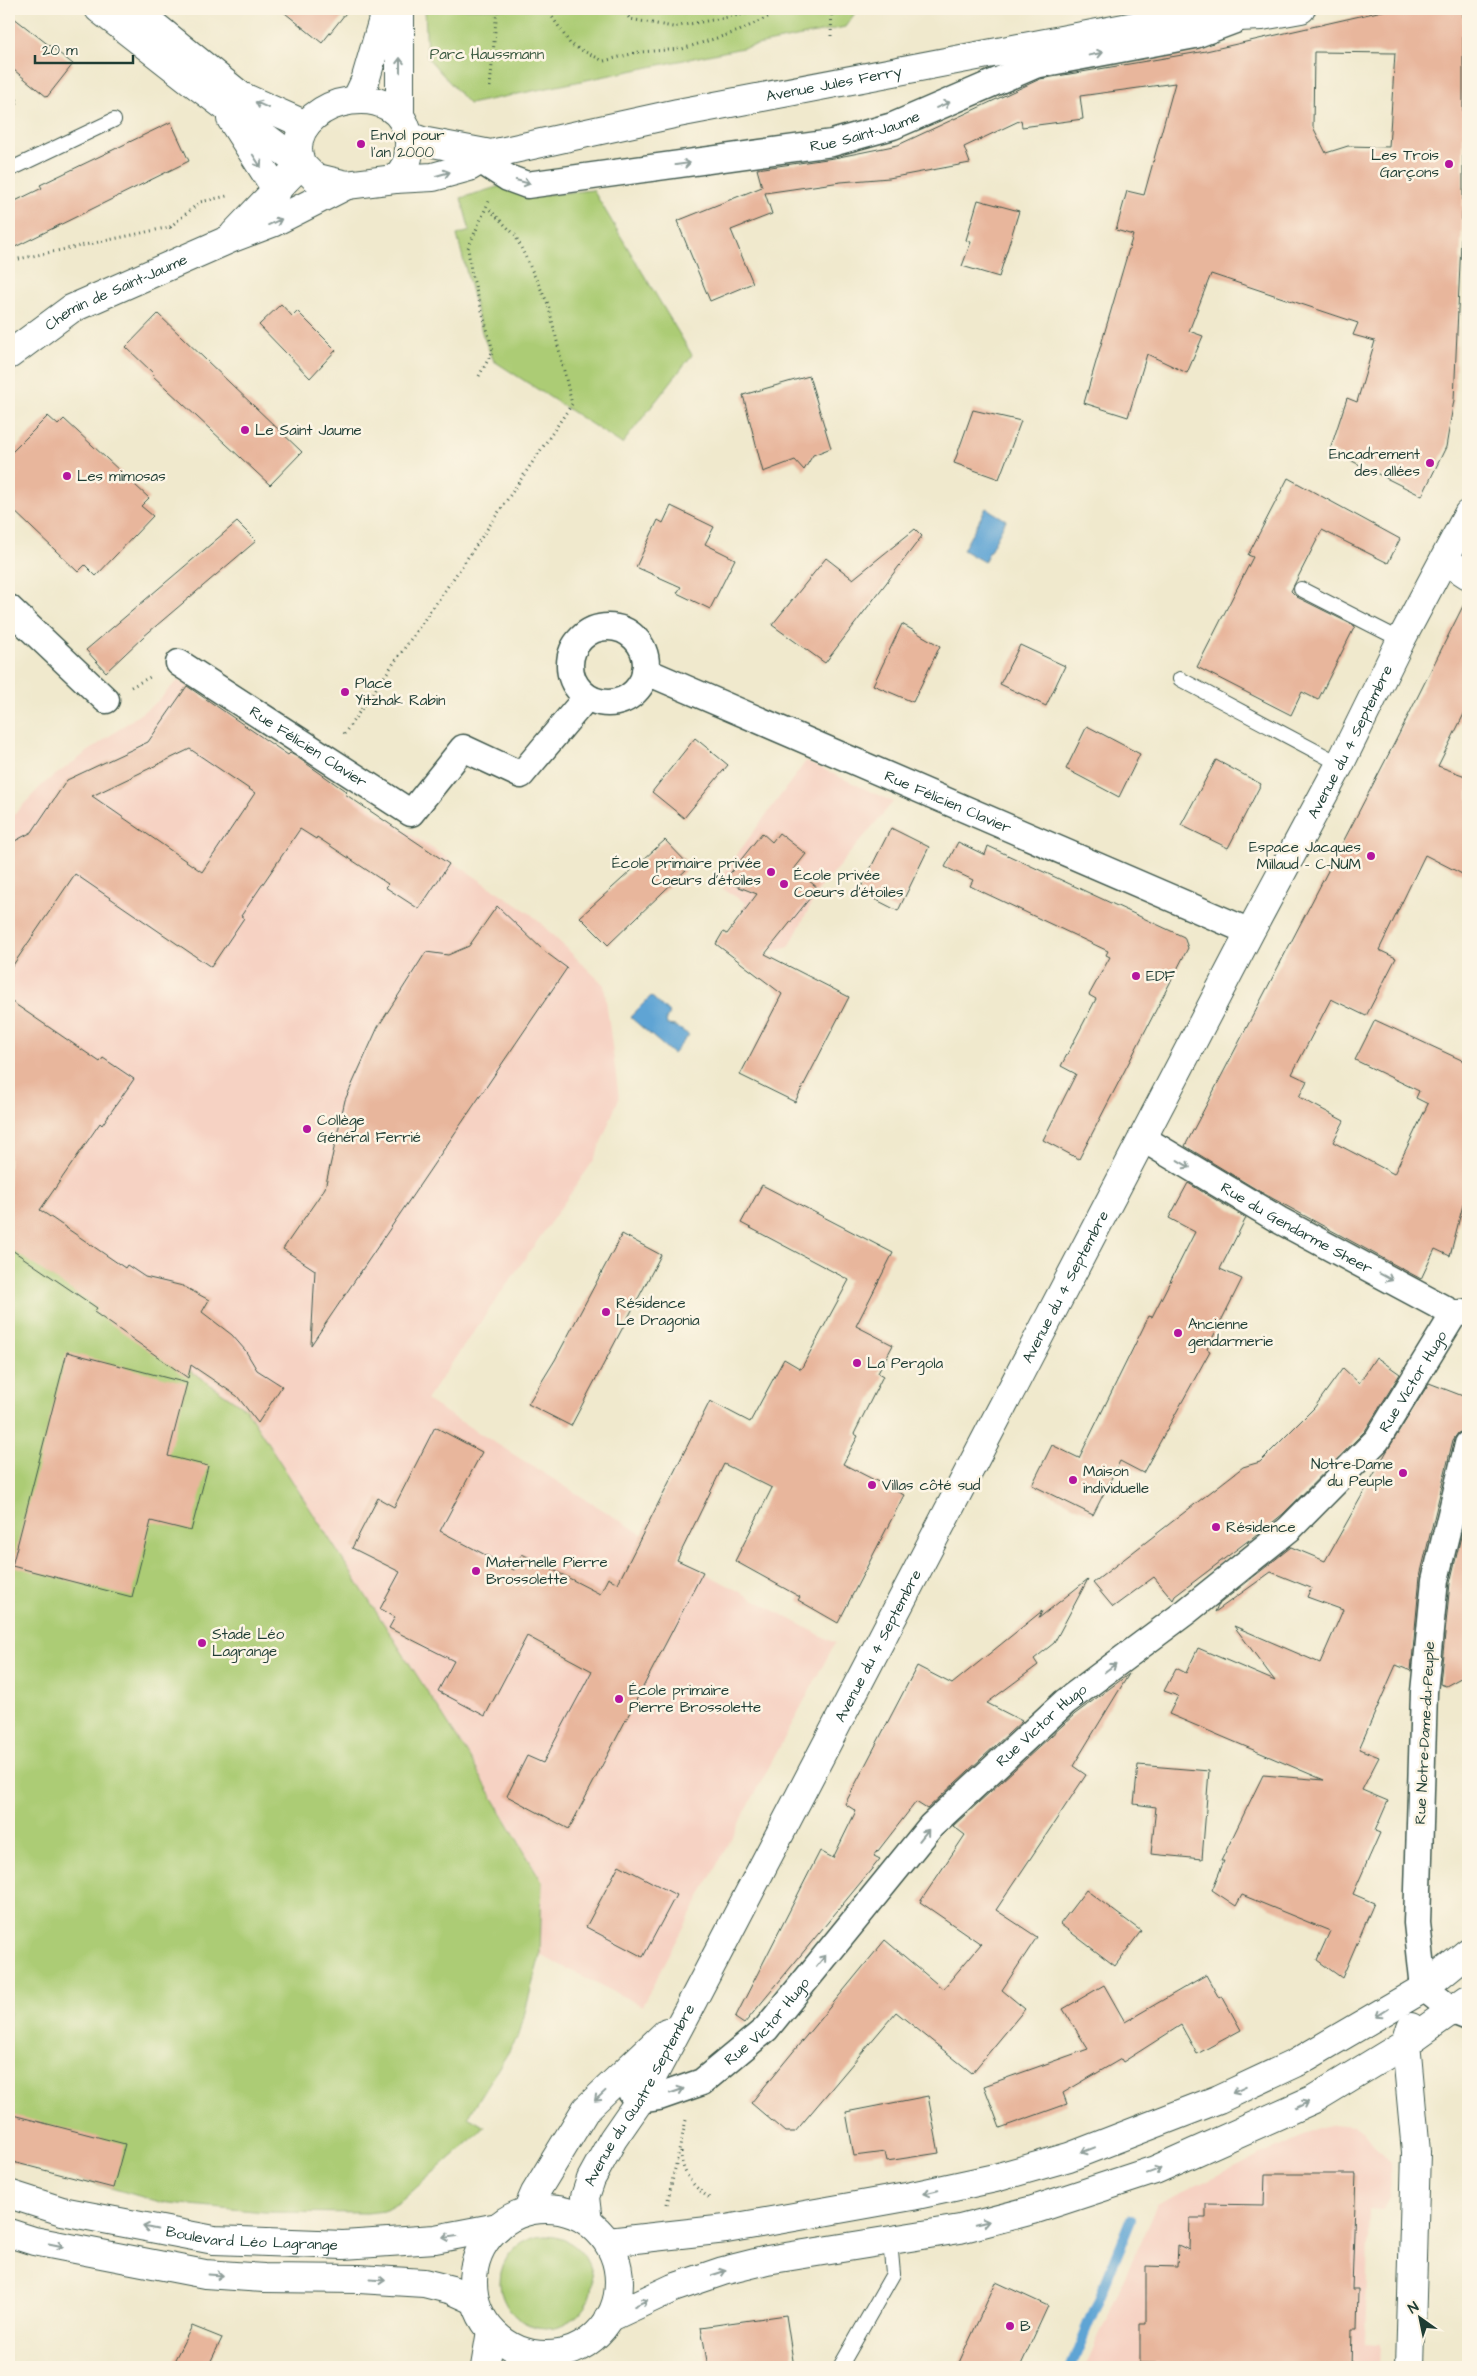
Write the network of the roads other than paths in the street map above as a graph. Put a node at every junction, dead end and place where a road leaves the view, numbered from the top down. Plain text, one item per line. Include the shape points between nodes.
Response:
1 (99, 9) edge
2 (134, 9) edge
3 (386, 9) edge
4 (400, 9) edge
5 (1301, 9) edge
6 (1252, 16) junction
7 (356, 100) junction
8 (222, 105) junction
9 (114, 120) dead end
10 (306, 125) junction
11 (404, 125) junction
12 (486, 157) junction
13 (301, 164) junction
14 (9, 170) edge
15 (402, 184) junction
16 (347, 186) junction
17 (277, 191) junction
18 (230, 239) junction
19 (9, 356) edge
20 (1468, 514) edge
21 (1446, 560) junction
22 (1468, 575) edge
23 (1301, 589) dead end
24 (9, 608) edge
25 (1401, 640) junction
26 (179, 663) road end
27 (645, 671) junction
28 (1180, 679) dead end
29 (586, 698) junction
30 (106, 700) road end
31 (1340, 764) junction
32 (1250, 932) junction
33 (1142, 1138) junction
34 (1461, 1313) edge
35 (1468, 1444) edge
36 (1468, 1952) edge
37 (1424, 1988) junction
38 (1463, 2009) edge
39 (686, 2014) junction
40 (1406, 2043) junction
41 (638, 2060) junction
42 (640, 2100) junction
43 (9, 2194) edge
44 (527, 2211) junction
45 (588, 2222) junction
46 (498, 2227) junction
47 (9, 2233) edge
48 (890, 2241) junction
49 (608, 2242) junction
50 (474, 2300) junction
51 (609, 2318) junction
52 (491, 2331) junction
53 (563, 2359) edge
54 (485, 2367) edge
55 (840, 2367) edge
56 (1410, 2367) edge

1 - 8 main road
10 -> 2 main road via 241,96
3 - 7 main road via 366,81
11 -> 4 main road
5 - 6 main road, Avenue Jules Ferry
6 - 12 main road, Avenue Jules Ferry via 1166,20 678,112
12 -> 6 street, Rue Saint-Jaume via 500,173 527,185 832,143 893,126 1035,66 1195,35
7 - 10 main road via 333,106
7 - 11 main road via 388,105
8 - 13 main road
8 -> 17 main road
9 - 14 lane
10 - 13 main road via 298,148
11 - 12 main road, Avenue Jules Ferry via 422,141
11 - 15 main road via 410,154
15 -> 12 main road via 468,167
13 - 16 main road via 314,177
13 - 17 main road, Chemin de Saint-Jaume
15 - 16 main road
18 -> 16 main road, Chemin de Saint-Jaume via 272,223
17 - 18 main road, Chemin de Saint-Jaume
18 - 19 main road, Chemin de Saint-Jaume via 71,309
20 - 21 main road, Avenue du 4 Septembre
21 - 22 main road
21 - 25 main road, Avenue du 4 Septembre
23 - 25 lane
24 - 30 street
25 - 31 main road, Avenue du 4 Septembre
26 - 29 street, Rue Félicien Clavier via 411,813 463,748 521,775
27 - 29 street via 637,688 622,700 610,703
27 - 29 street via 642,647 624,630 612,626 588,632 578,640 569,664 571,676
27 - 32 street, Rue Félicien Clavier
28 - 31 lane
31 - 32 main road, Avenue du 4 Septembre
32 - 33 main road, Avenue du 4 Septembre
33 -> 34 street, Rue du Gendarme Sheer via 1280,1220
33 - 39 main road, Avenue du 4 Septembre
42 -> 34 street, Rue Victor Hugo via 702,2082 766,2029 931,1826 1065,1702 1187,1611 1289,1529 1377,1440
35 - 37 street, Rue Notre-Dame-du-Peuple via 1435,1580 1425,1683 1417,1923
36 - 37 main road
37 - 38 street
37 - 40 main road
37 -> 49 main road via 1296,2063 1219,2099 1069,2157 995,2178 912,2196 726,2229
38 - 40 main road
39 - 41 main road, Avenue du Quatre Septembre
39 - 42 main road, Avenue du Quatre Septembre
48 -> 40 main road via 960,2229 1033,2210 1155,2170 1314,2099
40 - 56 main road via 1416,2152
41 - 42 street via 629,2087
41 -> 44 main road, Avenue du Quatre Septembre via 586,2109
42 - 45 main road, Avenue du Quatre Septembre via 613,2138 591,2179 585,2197
46 -> 43 main road, Boulevard Léo Lagrange via 435,2239 343,2245 214,2240 62,2211
44 - 45 main road via 548,2208
44 - 46 main road
45 - 49 main road
46 - 50 main road via 475,2258
47 -> 50 main road via 34,2241 205,2274 424,2283
51 -> 48 main road via 673,2288 723,2271 767,2260
48 - 55 lane via 893,2274
49 - 51 main road via 616,2260 619,2280 617,2299
50 - 52 main road
51 - 53 main road via 599,2332
52 - 53 main road via 507,2344 527,2352
52 - 54 main road

